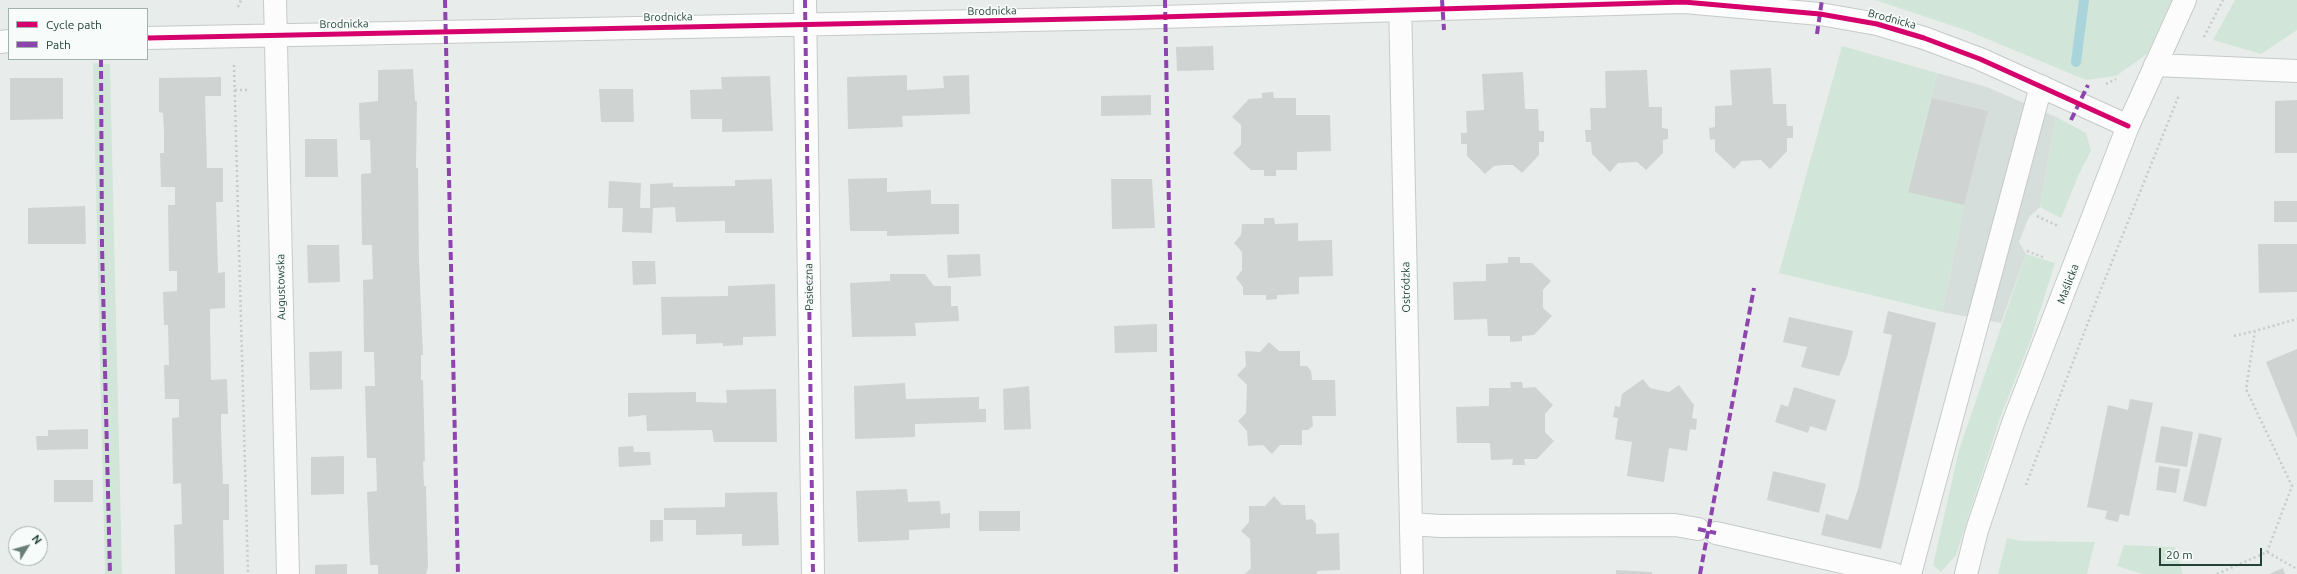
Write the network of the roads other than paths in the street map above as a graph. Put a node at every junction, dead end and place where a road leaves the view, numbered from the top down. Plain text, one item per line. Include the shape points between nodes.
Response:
1 (275, 0) edge
2 (805, 0) edge
3 (2185, 0) edge
4 (1400, 5) edge
5 (806, 24) junction
6 (276, 35) junction
7 (148, 38) edge
8 (2155, 65) junction
9 (2297, 71) edge
10 (2041, 86) junction
11 (2128, 126) junction
12 (1412, 524) junction
13 (288, 574) edge
14 (813, 574) edge
15 (1412, 574) edge
16 (1894, 574) edge
17 (1910, 574) edge
18 (1966, 574) edge

1 - 6 street, Augustowska
2 - 5 street, Pasieczna
3 - 8 street, Maślicka
4 - 5 street, Brodnicka
4 - 10 street, Brodnicka via 1684,2 1820,14 1877,24 1924,38 1980,58
4 - 12 street, Ostródzka
5 - 6 street, Brodnicka
5 - 14 street, Pasieczna
6 - 7 street, Brodnicka
6 - 13 street, Augustowska
8 - 9 street
8 - 11 street, Maślicka
10 - 11 street, Brodnicka
10 - 17 street
11 - 18 street, Maślicka via 2013,423 1977,530
12 - 15 street, Ostródzka
12 - 16 street via 1675,525

